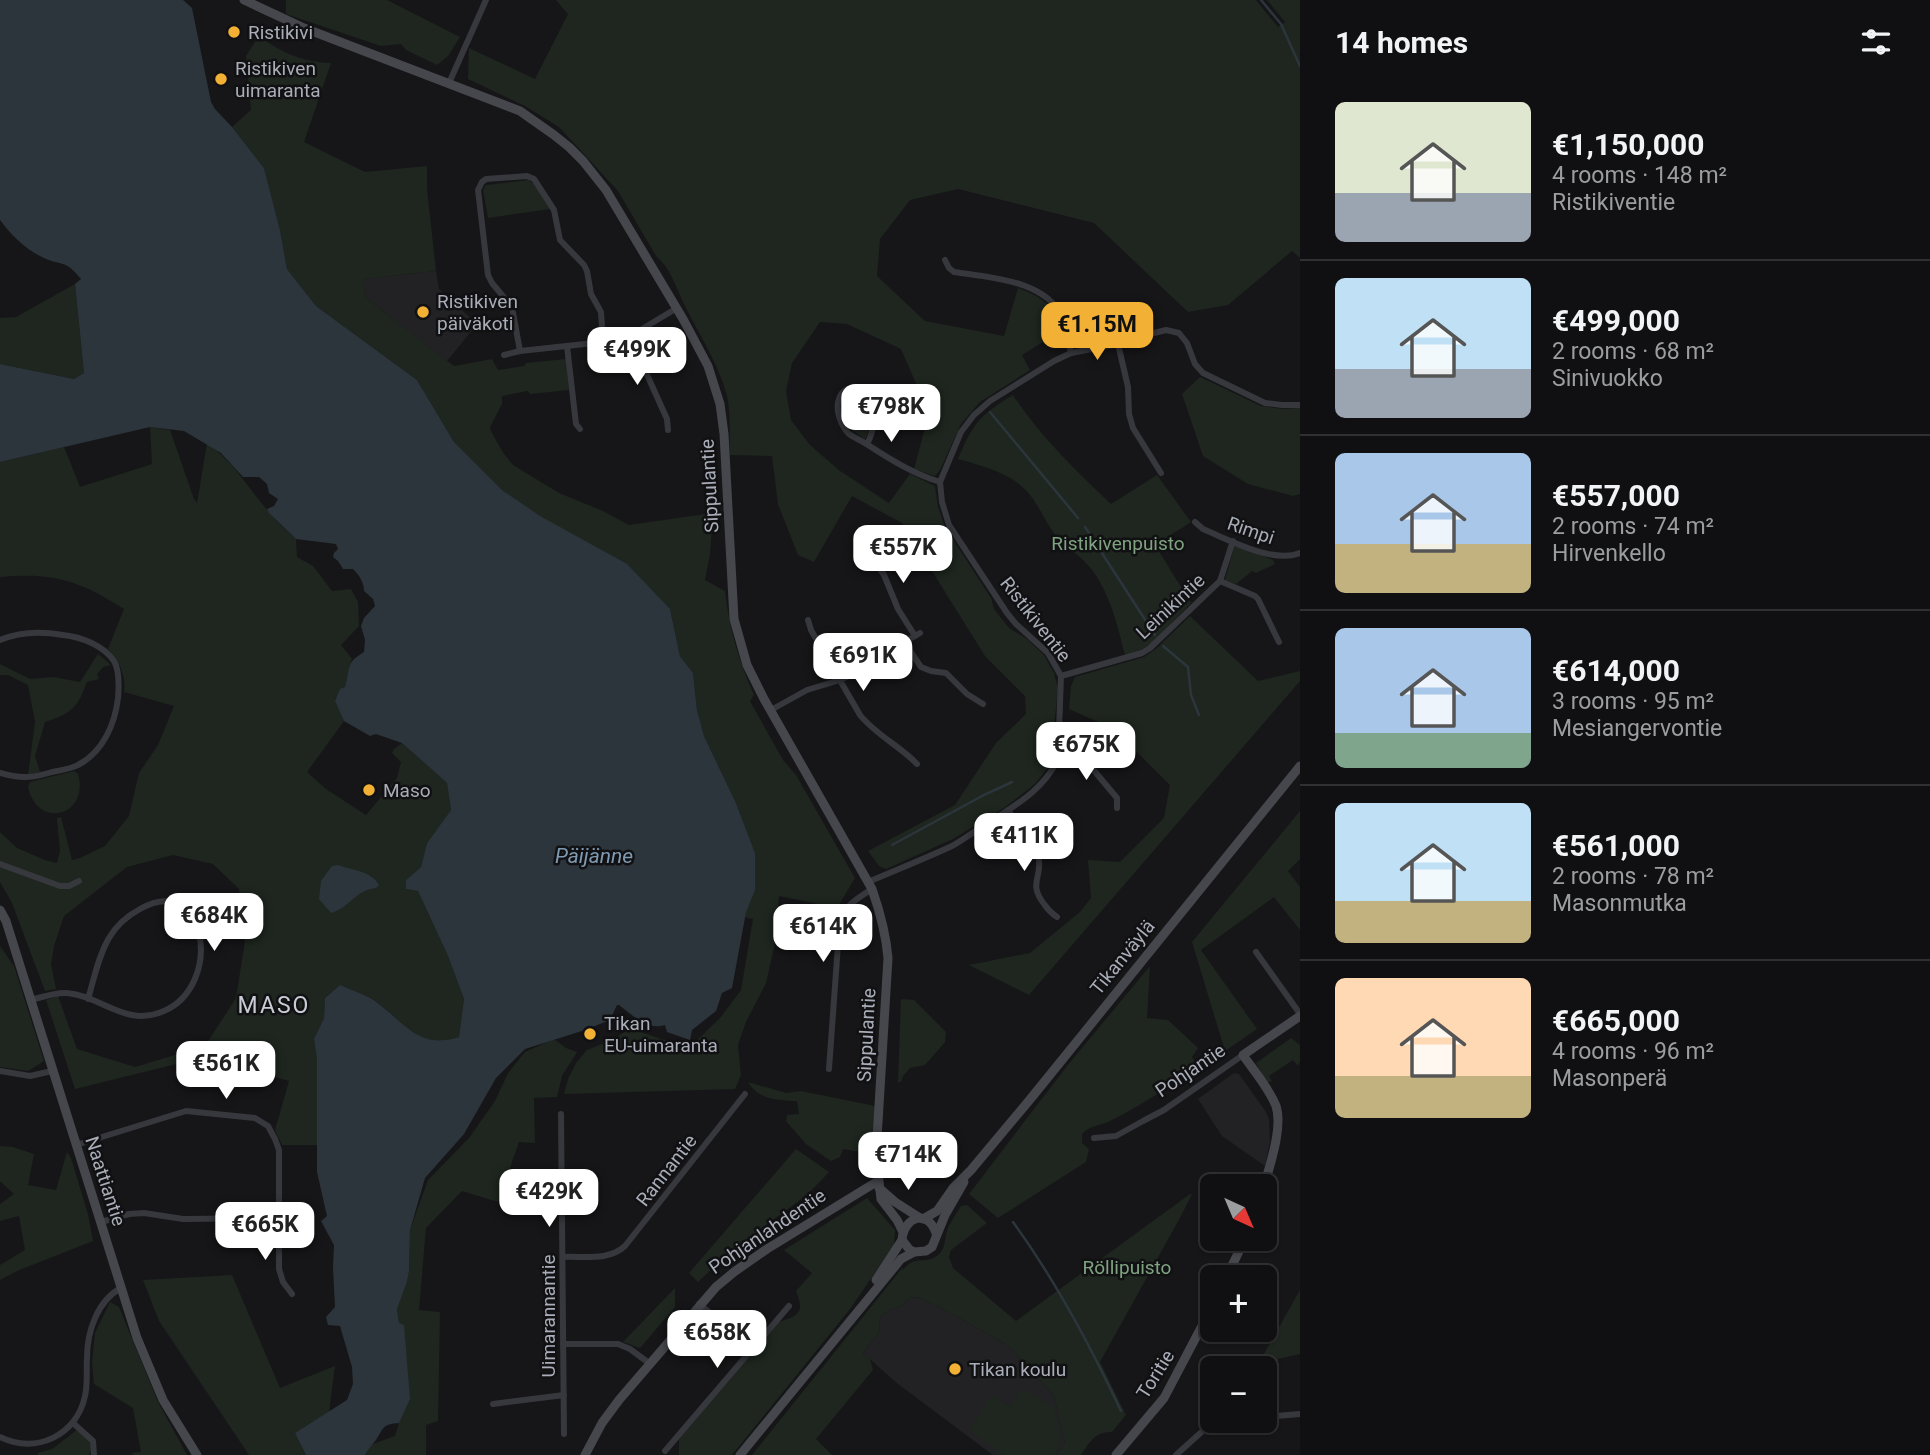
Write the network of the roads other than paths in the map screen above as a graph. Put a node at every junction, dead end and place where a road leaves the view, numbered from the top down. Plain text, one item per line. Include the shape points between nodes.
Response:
1 (244, 0) edge
2 (486, 0) edge
3 (449, 83) junction
4 (945, 260) dead end
5 (677, 308) junction
6 (632, 335) junction
7 (603, 342) junction
8 (1118, 344) junction
9 (567, 346) junction
10 (520, 351) junction
11 (1071, 353) junction
12 (504, 355) dead end
13 (1300, 405) edge
14 (580, 429) dead end
15 (668, 430) dead end
16 (867, 444) junction
17 (1161, 473) dead end
18 (940, 482) junction
19 (1195, 522) dead end
20 (1233, 541) junction
21 (867, 550) dead end
22 (1300, 553) edge
23 (1220, 581) junction
24 (808, 620) dead end
25 (0, 639) edge
26 (904, 642) junction
27 (1279, 642) dead end
28 (1061, 677) junction
29 (840, 680) junction
30 (982, 704) dead end
31 (771, 710) junction
32 (1058, 758) junction
33 (917, 764) dead end
34 (1300, 766) edge
35 (0, 773) edge
36 (1117, 808) dead end
37 (1008, 810) junction
38 (0, 864) edge
39 (79, 881) dead end
40 (870, 886) junction
41 (0, 910) edge
42 (1056, 917) dead end
43 (1256, 952) dead end
44 (89, 999) junction
45 (31, 1000) junction
46 (1300, 1015) edge
47 (1243, 1055) junction
48 (829, 1069) dead end
49 (0, 1071) edge
50 (52, 1071) junction
51 (745, 1094) dead end
52 (561, 1114) dead end
53 (1094, 1138) dead end
54 (76, 1145) junction
55 (971, 1170) junction
56 (1267, 1174) edge
57 (878, 1184) junction
58 (278, 1218) junction
59 (922, 1219) junction
60 (101, 1222) junction
61 (936, 1233) junction
62 (902, 1236) junction
63 (914, 1252) junction
64 (563, 1257) junction
65 (121, 1288) junction
66 (292, 1294) dead end
67 (699, 1304) junction
68 (789, 1306) dead end
69 (856, 1311) junction
70 (1200, 1330) edge
71 (564, 1344) junction
72 (754, 1348) junction
73 (649, 1363) junction
74 (564, 1395) junction
75 (493, 1404) dead end
76 (1300, 1414) edge
77 (1277, 1416) edge
78 (73, 1423) junction
79 (1200, 1433) edge
80 (564, 1434) dead end
81 (0, 1437) edge
82 (665, 1451) dead end
83 (94, 1455) edge
84 (197, 1455) edge
85 (585, 1455) edge
86 (740, 1455) edge
87 (1116, 1455) edge
88 (1176, 1455) edge

1 - 3 street, Sippulantie
2 - 3 street
3 - 5 street, Sippulantie via 520,111 576,154 606,190
4 - 11 street via 954,272 1008,281 1050,300 1065,324
5 - 6 street
5 - 31 street, Sippulantie via 708,366 720,404 734,619 747,665
6 - 7 street
6 - 15 street
7 - 9 street
7 - 10 street via 601,312 591,295 587,271 559,240 554,210 534,179 486,179 478,190 488,275 513,310
8 - 11 street
8 - 13 street via 1166,330 1179,333 1203,373 1265,404
8 - 17 street via 1133,428
9 - 10 street
9 - 14 street
10 - 12 street
11 - 18 street via 974,415 961,432
16 - 16 street via 848,433 841,422 838,399 849,388 863,391 872,404 874,426
16 - 18 street via 899,465
18 - 28 street, Ristikiventie via 949,525 1007,613 1048,653
19 - 20 street, Rimpi
20 - 22 street, Rimpi via 1270,555
20 - 23 street, Leinikintie
21 - 26 street via 898,609 918,634
23 - 27 street via 1258,599
23 - 28 street, Leinikintie via 1142,653
24 - 29 street
25 - 35 street via 30,632 82,637 114,661 119,683 115,718 94,753 78,765 30,778
26 - 29 street via 879,661
26 - 30 street via 921,667 946,673
28 - 32 street, Ristikiventie
29 - 31 street via 807,690
29 - 33 street via 868,724
31 - 40 street, Sippulantie
32 - 36 street via 1086,762 1117,798
32 - 37 street via 1046,779
34 - 55 street, Tikanväylä
37 - 40 street via 954,845
37 - 42 street via 1038,855 1037,895
38 - 39 street via 60,886
40 - 48 street via 842,916
40 - 57 street, Sippulantie via 881,915 888,958
41 - 45 street, Naattiantie
43 - 46 street
44 - 44 street via 138,1016 153,1016 179,1002 198,973 201,939 190,913 167,901 149,904 121,923 102,951
44 - 45 street via 66,993
45 - 50 street, Naattiantie
46 - 47 street, Pohjantie
47 - 53 street, Pohjantie via 1164,1110 1116,1136
47 - 56 street via 1273,1101 1278,1117
49 - 50 street via 30,1076
50 - 54 street, Naattiantie
51 - 64 street, Rannantie via 618,1253
52 - 64 street, Uimarannantie
54 - 58 street via 186,1111 256,1118 268,1126 279,1150
54 - 60 street, Naattiantie
55 - 59 street, Tikanväylä via 937,1211
55 - 61 street, Tikanväylä
57 - 59 street via 895,1202
57 - 62 street, Sippulantie via 881,1199 897,1220
57 - 67 street, Pohjanlahdentie via 757,1255
58 - 60 street via 183,1219 144,1213
58 - 66 street via 279,1269
59 - 61 street via 932,1224
59 - 62 street via 911,1220
60 - 65 street, Naattiantie
61 - 63 street via 929,1250
62 - 63 street
62 - 69 street
63 - 69 street via 901,1259
64 - 71 street, Uimarannantie
65 - 78 street via 104,1302 93,1324 85,1398
65 - 84 street, Naattiantie via 152,1375
67 - 72 street
67 - 73 street, Pohjanlahdentie
68 - 72 street
69 - 86 street
70 - 87 street, Toritie via 1164,1398
71 - 73 street via 618,1344
71 - 74 street, Uimarannantie
72 - 82 street
73 - 85 street, Pohjanlahdentie via 609,1412
74 - 75 street
74 - 80 street, Uimarannantie
76 - 77 street
78 - 81 street via 45,1446 19,1447
78 - 83 street via 93,1441
79 - 88 street

